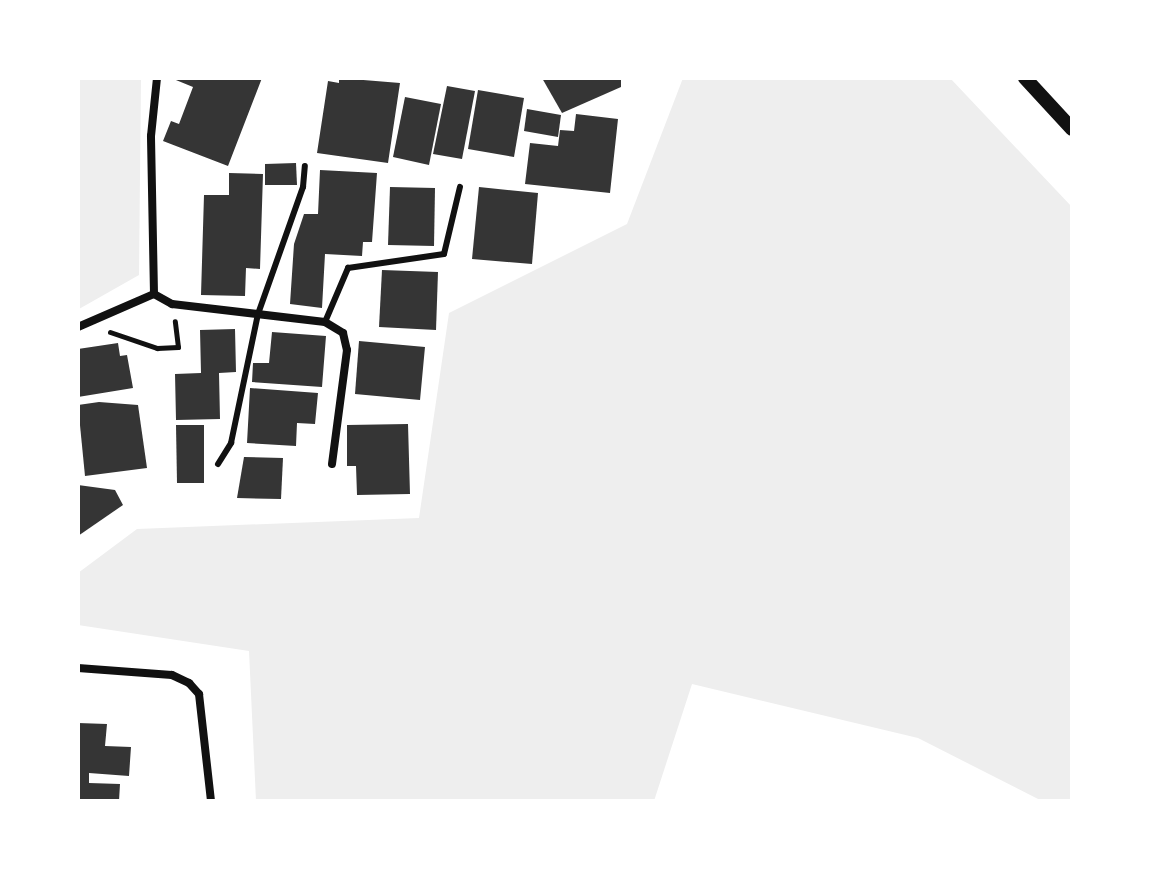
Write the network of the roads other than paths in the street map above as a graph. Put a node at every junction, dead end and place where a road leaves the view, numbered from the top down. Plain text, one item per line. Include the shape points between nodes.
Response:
1 (157, 78) edge
2 (1025, 78) edge
3 (1072, 129) edge
4 (305, 166) dead end
5 (460, 187) dead end
6 (154, 294) junction
7 (258, 314) junction
8 (325, 322) junction
9 (78, 327) edge
10 (218, 464) dead end
11 (332, 464) dead end
12 (78, 668) edge
13 (211, 801) edge

1 - 6 street via 151,136
2 - 3 street
4 - 7 lane via 303,187
5 - 8 lane via 444,254 348,268
6 - 7 street via 172,304
6 - 9 street
7 - 8 street
7 - 10 lane via 231,443
8 - 11 street via 343,333 347,350
12 - 13 street via 172,675 199,694

